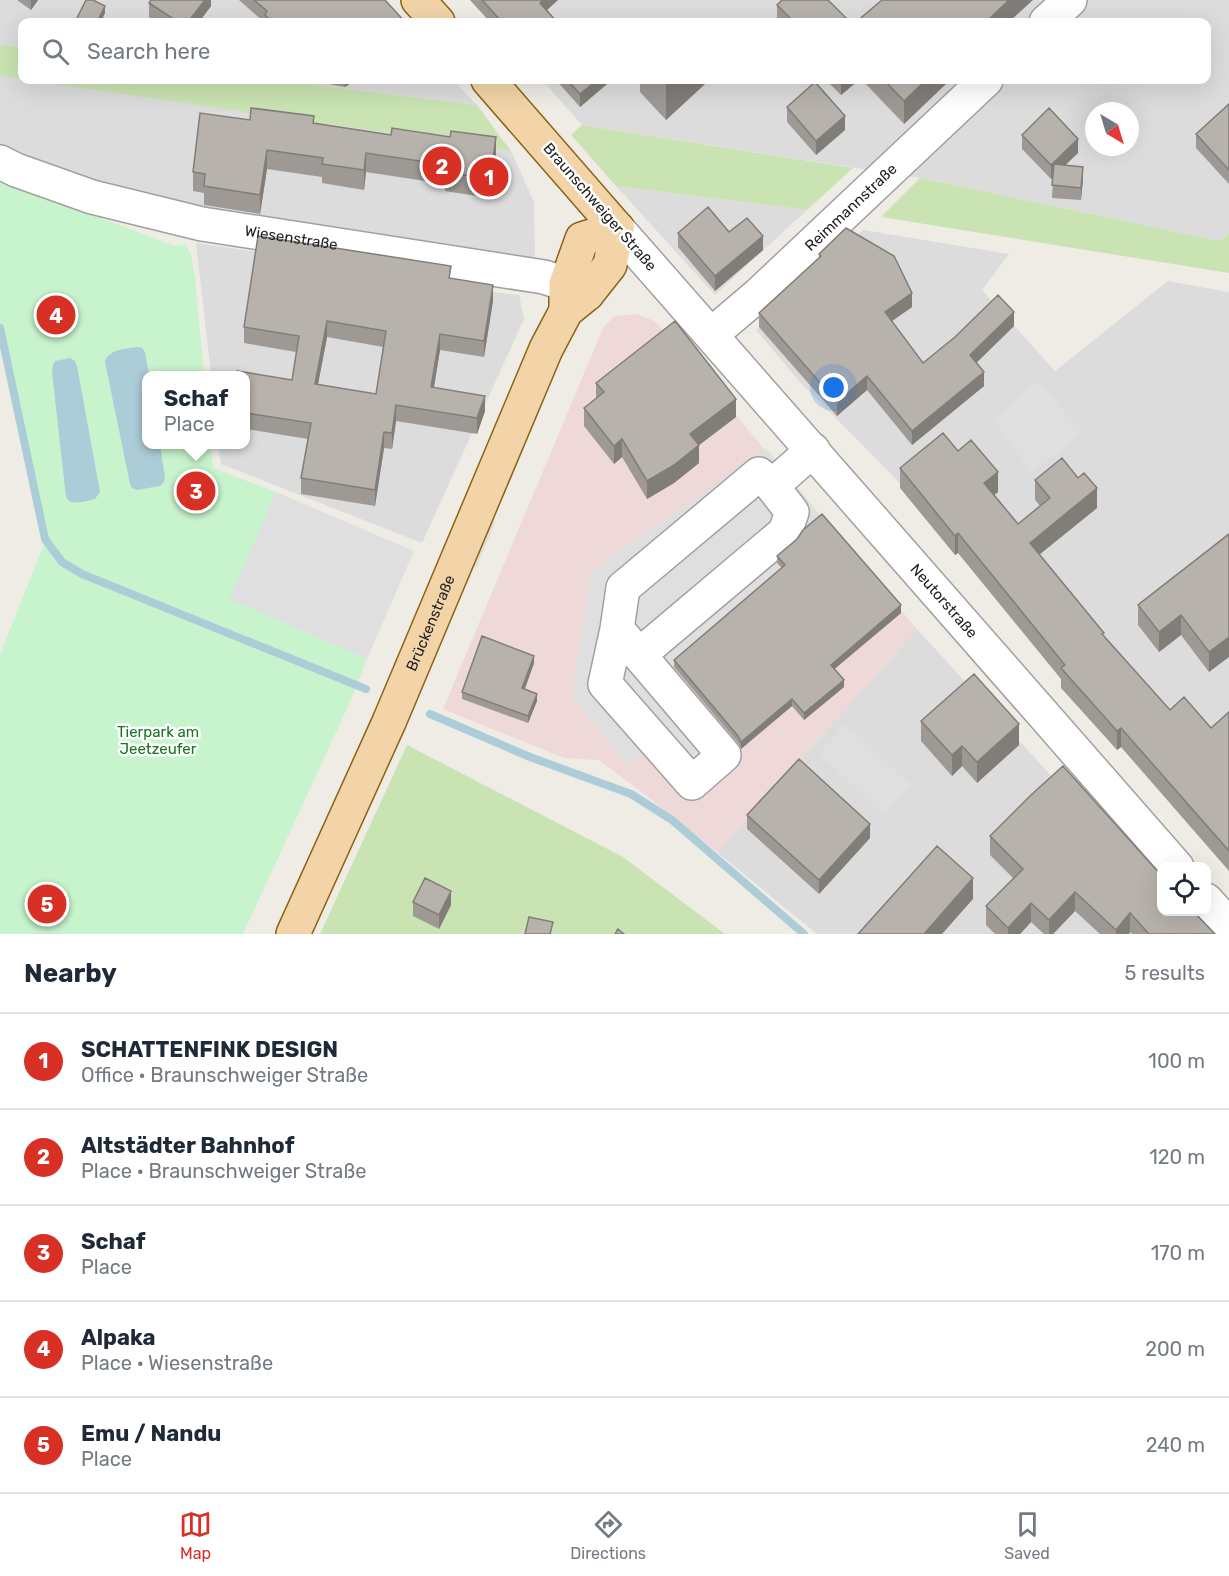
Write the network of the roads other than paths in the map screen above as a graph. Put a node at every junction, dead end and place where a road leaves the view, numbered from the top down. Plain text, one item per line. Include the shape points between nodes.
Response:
1 (418, 0) edge
2 (1070, 0) edge
3 (434, 18) edge
4 (1050, 18) edge
5 (491, 84) edge
6 (983, 84) edge
7 (0, 162) edge
8 (617, 228) junction
9 (573, 296) junction
10 (712, 334) junction
11 (813, 450) junction
12 (772, 486) junction
13 (617, 629) junction
14 (639, 655) junction
15 (1174, 862) edge
16 (1211, 905) edge
17 (1229, 925) edge
18 (293, 934) edge

1 - 3 main road
2 - 4 street
5 - 8 main road, Braunschweiger Straße
6 - 10 street, Reimmannstraße
7 - 9 street, Wiesenstraße via 92,197 202,224 544,277
8 - 9 main road, Brückenstraße via 582,239
8 - 10 street, Braunschweiger Straße
9 - 18 main road, Brückenstraße via 546,349 380,741
10 - 11 street, Neutorstraße
11 - 12 street
11 - 15 street, Neutorstraße
12 - 13 street via 759,474 623,588
12 - 14 street via 792,512 785,532
13 - 14 street
13 - 14 street via 605,684 692,783 724,755
16 - 17 street

